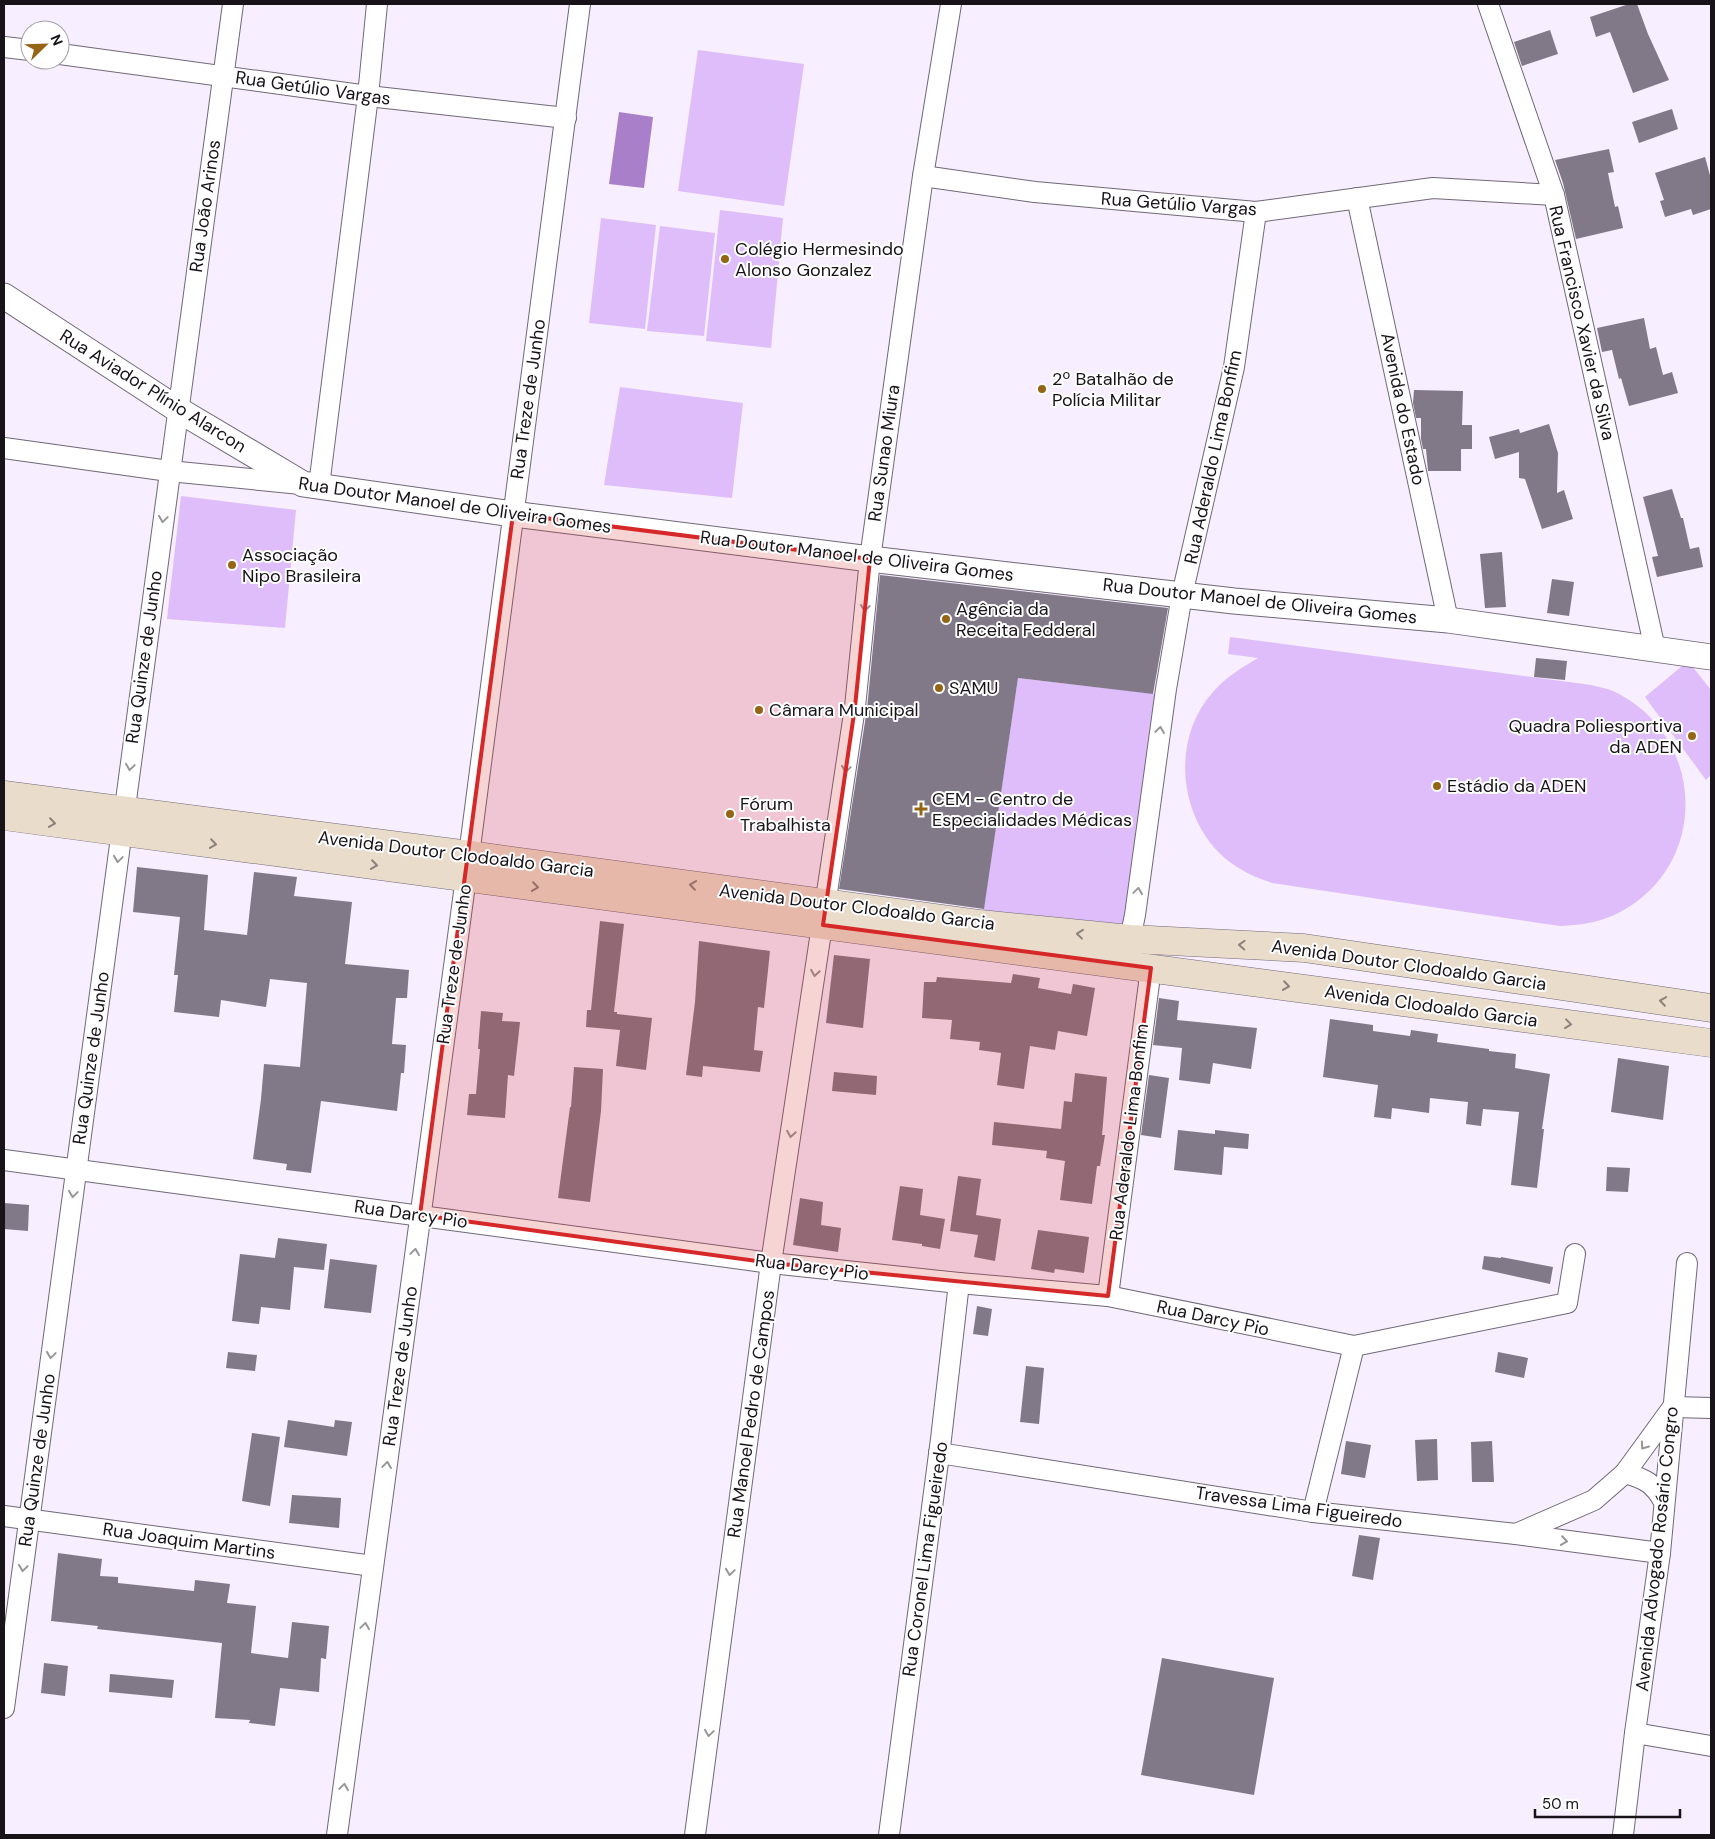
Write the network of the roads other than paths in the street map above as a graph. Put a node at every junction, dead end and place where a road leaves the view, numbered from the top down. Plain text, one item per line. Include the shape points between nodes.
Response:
1 (233, 4) edge
2 (377, 4) edge
3 (580, 4) edge
4 (951, 4) edge
5 (1488, 4) edge
6 (4, 47) edge
7 (20, 49) edge
8 (70, 55) edge
9 (222, 76) junction
10 (368, 96) junction
11 (566, 118) junction
12 (923, 176) junction
13 (1554, 195) junction
14 (1357, 198) junction
15 (1256, 212) junction
16 (4, 296) edge
17 (177, 409) junction
18 (4, 448) edge
19 (169, 471) junction
20 (311, 485) junction
21 (513, 514) junction
22 (870, 559) junction
23 (1182, 595) junction
24 (1448, 620) junction
25 (1655, 649) junction
26 (1711, 657) edge
27 (4, 795) edge
28 (4, 816) edge
29 (123, 821) junction
30 (468, 866) junction
31 (825, 914) junction
32 (1130, 939) junction
33 (1151, 968) junction
34 (1442, 968) junction
35 (1490, 976) junction
36 (1437, 1007) junction
37 (1711, 1008) edge
38 (1485, 1013) junction
39 (1711, 1043) edge
40 (4, 1160) edge
41 (76, 1170) junction
42 (420, 1215) junction
43 (1574, 1254) dead end
44 (771, 1263) junction
45 (1687, 1263) dead end
46 (959, 1283) junction
47 (1108, 1296) junction
48 (1354, 1346) junction
49 (1673, 1407) junction
50 (1711, 1408) edge
51 (939, 1453) junction
52 (1625, 1473) junction
53 (1664, 1502) junction
54 (1313, 1512) junction
55 (4, 1516) edge
56 (29, 1519) junction
57 (1516, 1534) junction
58 (1660, 1553) junction
59 (373, 1566) junction
60 (4, 1708) edge
61 (1635, 1733) junction
62 (1711, 1746) edge
63 (337, 1835) edge
64 (695, 1835) edge
65 (889, 1835) edge
66 (1623, 1835) edge

1 - 9 street, Rua João Arinos
2 - 10 street
3 - 11 street, Rua Treze de Junho
4 - 12 street, Rua Sunao Miura
5 - 13 street, Rua Francisco Xavier da Silva
6 - 7 street
8 - 9 street, Rua Getúlio Vargas
9 - 10 street, Rua Getúlio Vargas
9 - 17 street, Rua João Arinos
10 - 11 street, Rua Getúlio Vargas
10 - 20 street
11 - 21 street, Rua Treze de Junho
12 - 15 street, Rua Getúlio Vargas via 1035,192
12 - 22 street, Rua Sunao Miura
13 - 14 street, Rua Getúlio Vargas via 1433,188
13 - 25 street, Rua Francisco Xavier da Silva
14 - 15 street, Rua Getúlio Vargas
14 - 24 street, Avenida do Estado
15 - 23 street, Rua Aderaldo Lima Bonfim via 1234,367
16 - 17 street, Rua Aviador Plínio Alarcon
17 - 19 street, Rua Quinze de Junho
17 - 20 street, Rua Aviador Plínio Alarcon
18 - 19 street, Rua Doutor Manoel de Oliveira Gomes
19 - 20 street, Rua Doutor Manoel de Oliveira Gomes
19 -> 29 street, Rua Quinze de Junho
20 - 21 street, Rua Doutor Manoel de Oliveira Gomes
21 - 22 street, Rua Doutor Manoel de Oliveira Gomes
21 - 30 street, Rua Treze de Junho
22 - 23 street, Rua Doutor Manoel de Oliveira Gomes
22 -> 31 street, Rua Sunao Miura via 855,707
23 - 24 street, Rua Doutor Manoel de Oliveira Gomes
32 -> 23 street, Rua Aderaldo Lima Bonfim
24 - 25 street, Rua Doutor Manoel de Oliveira Gomes
25 - 26 street, Rua Doutor Manoel de Oliveira Gomes
27 - 29 main road, Avenida Doutor Clodoaldo Garcia
28 -> 29 main road, Avenida Doutor Clodoaldo Garcia
29 - 30 main road, Avenida Doutor Clodoaldo Garcia
29 -> 41 street, Rua Quinze de Junho
30 - 31 main road, Avenida Doutor Clodoaldo Garcia
30 - 42 street, Rua Treze de Junho
32 -> 31 main road, Avenida Doutor Clodoaldo Garcia via 980,924
31 - 33 main road, Avenida Doutor Clodoaldo Garcia
31 -> 44 street, Rua Manoel Pedro de Campos
34 -> 32 main road, Avenida Doutor Clodoaldo Garcia via 1304,948
33 -> 36 main road, Avenida Clodoaldo Garcia
33 - 47 street, Rua Aderaldo Lima Bonfim
34 - 35 main road, Avenida Doutor Clodoaldo Garcia
34 - 36 main road
37 -> 35 main road, Avenida Doutor Clodoaldo Garcia
35 - 38 main road
36 - 38 main road, Avenida Clodoaldo Garcia
38 -> 39 main road, Avenida Clodoaldo Garcia
40 - 41 street, Rua Darcy Pio
41 - 42 street, Rua Darcy Pio
41 -> 56 street, Rua Quinze de Junho
42 - 44 street, Rua Darcy Pio
59 -> 42 street, Rua Treze de Junho
43 - 48 street, Rua Darcy Pio via 1567,1303
44 - 46 street, Rua Darcy Pio
44 -> 64 street, Rua Manoel Pedro de Campos
45 - 49 street, Avenida Advogado Rosário Congro
46 - 47 street, Rua Darcy Pio
46 - 51 street, Rua Coronel Lima Figueiredo
47 - 48 street, Rua Darcy Pio
48 - 54 street
49 - 50 street
49 -> 52 street
49 - 53 street, Avenida Advogado Rosário Congro
51 - 54 street, Travessa Lima Figueiredo
51 - 65 street, Rua Coronel Lima Figueiredo
52 - 53 street via 1651,1484
52 - 57 street via 1594,1500
53 - 58 street, Avenida Advogado Rosário Congro
54 - 57 street, Travessa Lima Figueiredo
55 - 56 street, Rua Joaquim Martins
56 - 59 street, Rua Joaquim Martins
56 -> 60 street, Rua Quinze de Junho
57 -> 58 street, Travessa Lima Figueiredo
58 - 61 street, Avenida Advogado Rosário Congro
63 -> 59 street, Rua Treze de Junho
61 - 62 street
61 - 66 street, Avenida Advogado Rosário Congro

